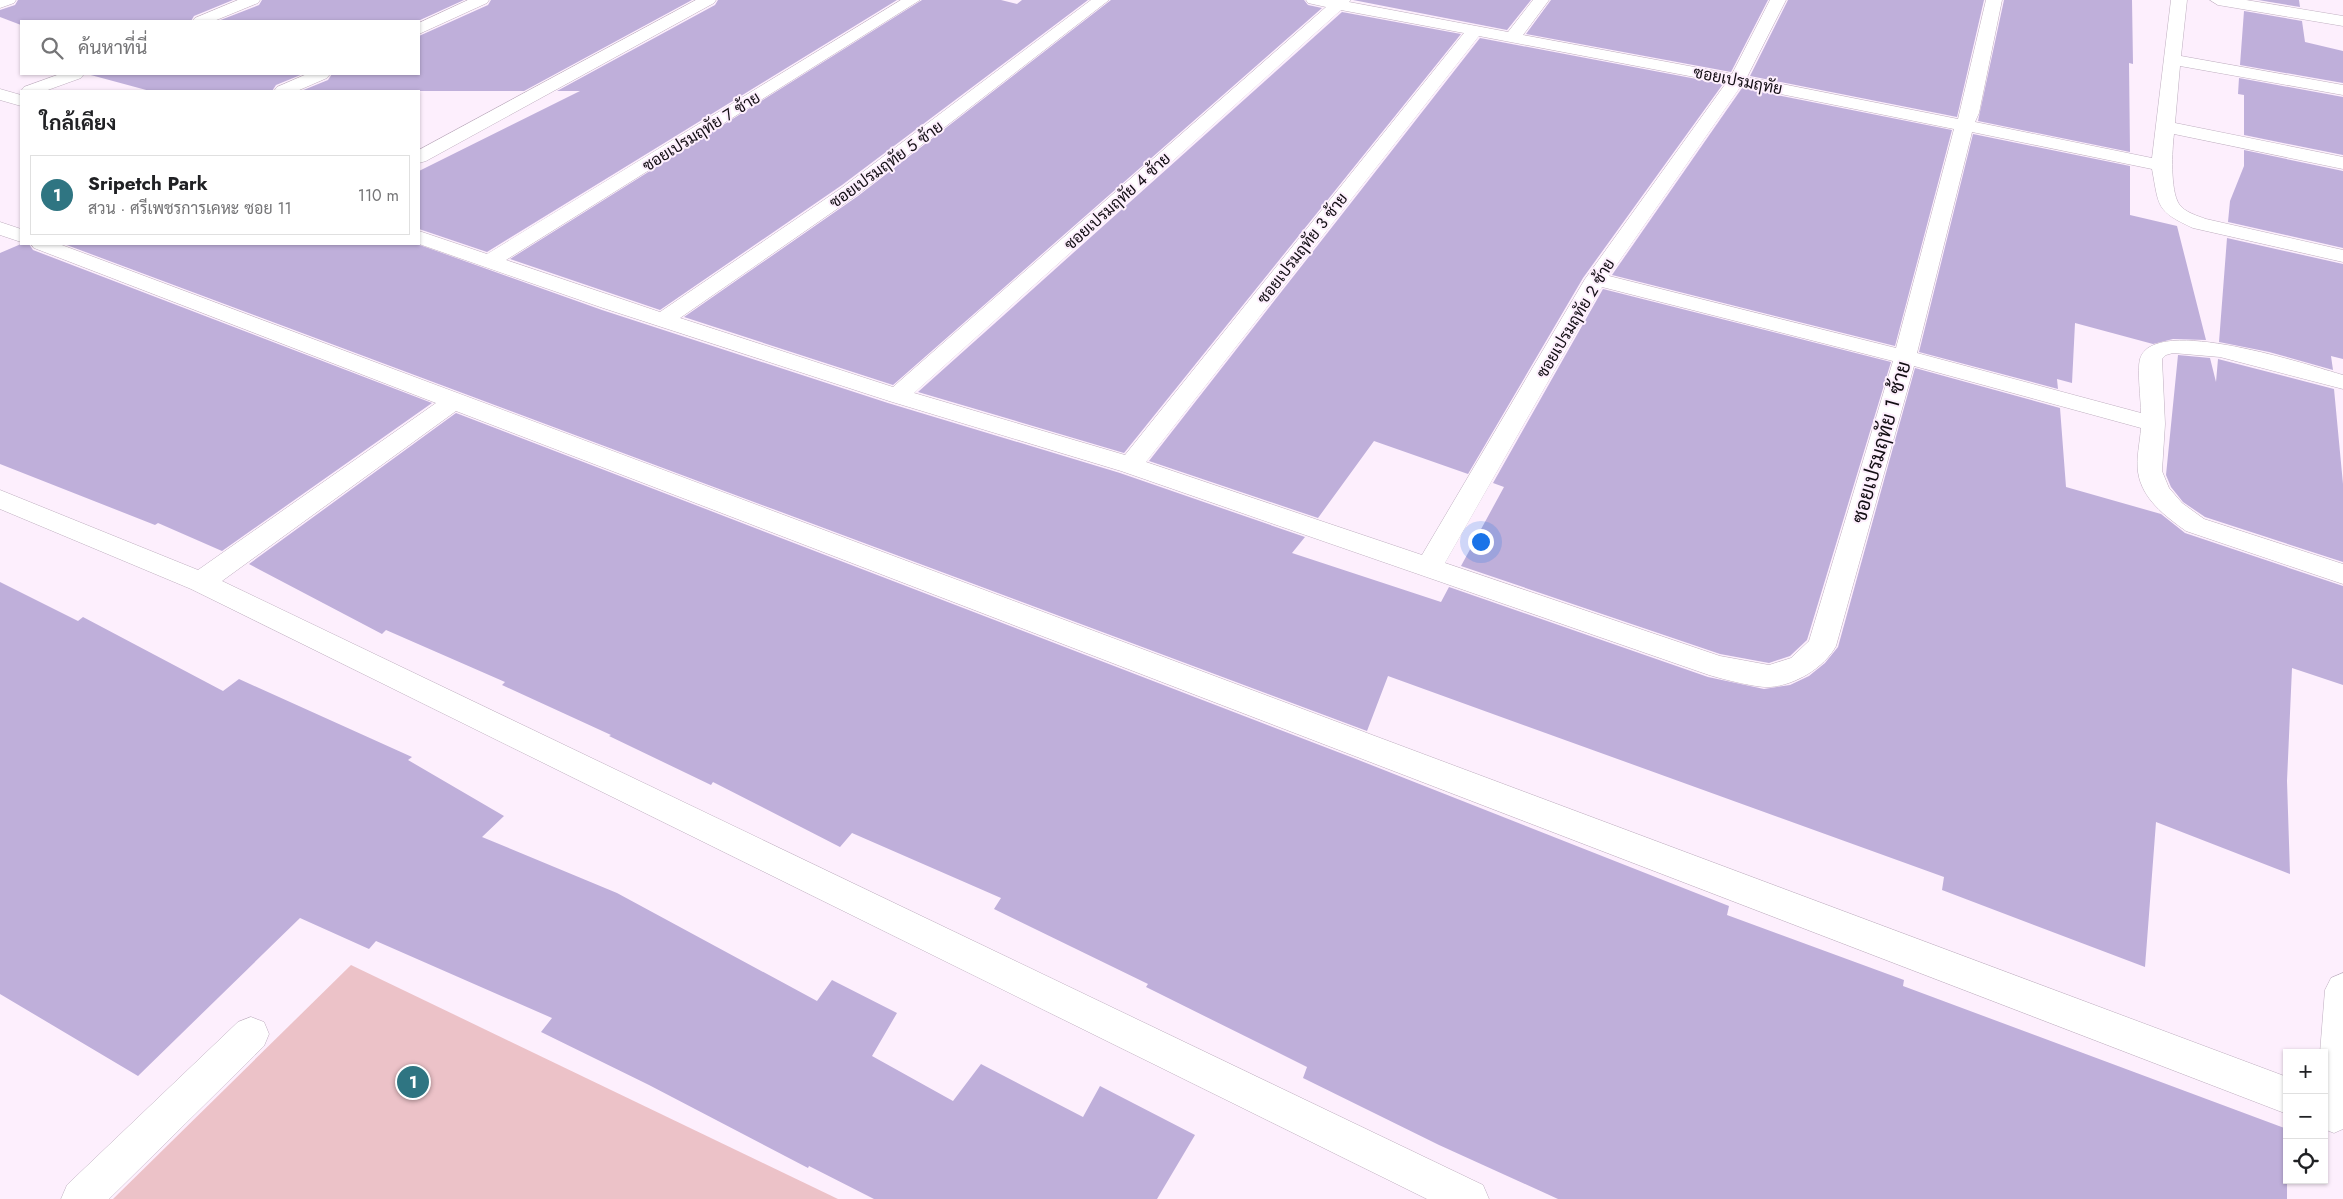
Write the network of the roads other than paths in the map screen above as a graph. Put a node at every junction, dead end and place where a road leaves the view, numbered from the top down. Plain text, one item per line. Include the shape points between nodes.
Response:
1 (8, 0) edge
2 (252, 0) edge
3 (481, 0) edge
4 (708, 0) edge
5 (912, 0) edge
6 (1101, 0) edge
7 (1314, 0) edge
8 (1541, 0) edge
9 (1778, 0) edge
10 (1994, 0) edge
11 (2179, 0) edge
12 (2218, 0) edge
13 (0, 3) edge
14 (1340, 3) edge
15 (203, 20) edge
16 (2343, 21) edge
17 (420, 29) edge
18 (1475, 30) junction
19 (1513, 36) junction
20 (2173, 60) junction
21 (72, 75) edge
22 (319, 75) edge
23 (1737, 80) junction
24 (33, 90) edge
25 (285, 90) edge
26 (2343, 90) edge
27 (1964, 126) junction
28 (2165, 127) junction
29 (420, 156) edge
30 (2343, 163) edge
31 (2161, 165) junction
32 (0, 228) edge
33 (20, 236) edge
34 (420, 237) edge
35 (44, 245) edge
36 (2343, 256) edge
37 (489, 261) junction
38 (1596, 279) junction
39 (664, 319) junction
40 (1905, 357) junction
41 (2343, 382) edge
42 (897, 396) junction
43 (454, 401) junction
44 (2153, 424) junction
45 (1130, 465) junction
46 (0, 499) edge
47 (1429, 567) junction
48 (2343, 574) edge
49 (201, 582) junction
50 (2343, 990) edge
51 (251, 1034) dead end
52 (2283, 1094) edge
53 (2334, 1114) edge
54 (81, 1199) edge
55 (1469, 1199) edge

1 - 13 street
2 - 15 street
3 - 17 street
4 - 29 street
5 - 37 street, ซอยเปรมฤทัย 7 ซ้าย
6 - 39 street, ซอยเปรมฤทัย 5 ซ้าย via 850,191
7 - 14 street, ซอยเปรมฤทัย
8 - 19 street
9 - 23 street, ซอยเปรมฤทัย 2 ซ้าย
10 - 27 street, ซอยเปรมฤทัย 1 ซ้าย via 1970,113
11 - 20 street
12 - 16 street
14 - 18 street, ซอยเปรมฤทัย
14 - 42 street, ซอยเปรมฤทัย 4 ซ้าย
18 - 19 street, ซอยเปรมฤทัย
18 - 45 street, ซอยเปรมฤทัย 3 ซ้าย
19 - 23 street, ซอยเปรมฤทัย
20 - 26 street
20 - 28 street
21 - 24 street
22 - 25 street
23 - 27 street, ซอยเปรมฤทัย
23 - 38 street, ซอยเปรมฤทัย 2 ซ้าย
27 - 31 street, ซอยเปรมฤทัย
27 - 40 street, ซอยเปรมฤทัย 1 ซ้าย
28 - 30 street
28 - 31 street
31 - 36 street via 2169,206 2180,215 2200,224
32 - 33 street
34 - 37 street, ซอยเปรมฤทัย 1 ซ้าย
35 - 43 street
37 - 39 street, ซอยเปรมฤทัย 1 ซ้าย
38 - 40 street
38 - 47 street, ซอยเปรมฤทัย 2 ซ้าย
39 - 42 street, ซอยเปรมฤทัย 1 ซ้าย
40 - 44 street
40 - 47 street, ซอยเปรมฤทัย 1 ซ้าย via 1822,646 1801,666 1769,676 1719,667
41 - 44 street via 2214,349 2181,347 2158,350 2151,359
42 - 45 street, ซอยเปรมฤทัย 1 ซ้าย
43 - 49 street
43 - 52 street
44 - 48 street via 2150,470 2157,491 2173,509 2195,525
45 - 47 street, ซอยเปรมฤทัย 1 ซ้าย
46 - 49 street
49 - 55 street
50 - 53 street
51 - 54 street

